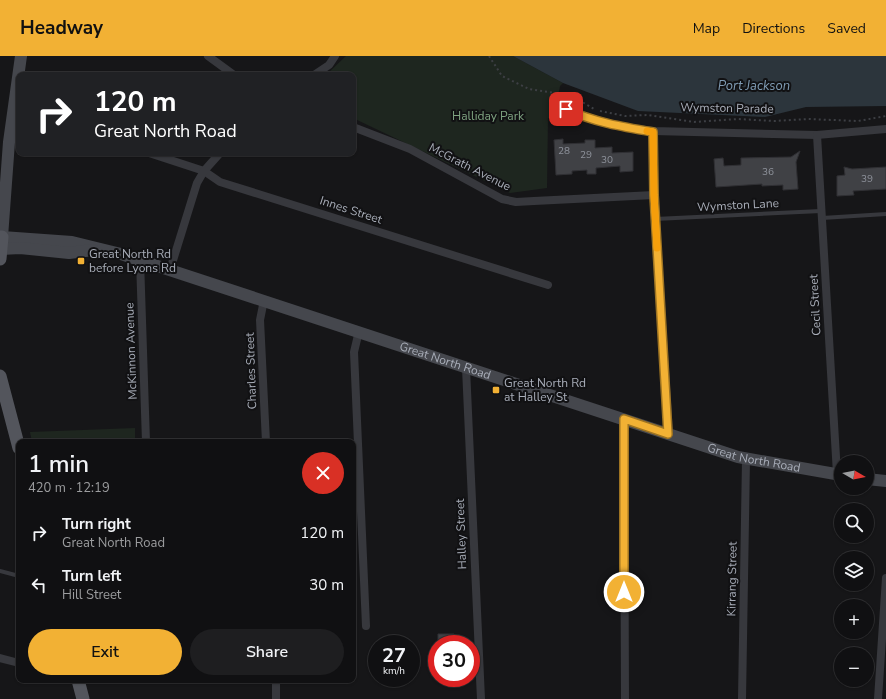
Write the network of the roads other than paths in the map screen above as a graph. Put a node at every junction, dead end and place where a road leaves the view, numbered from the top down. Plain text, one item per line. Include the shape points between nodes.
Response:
1 (21, 56) edge
2 (208, 56) edge
3 (335, 56) edge
4 (20, 72) edge
5 (230, 72) edge
6 (318, 72) edge
7 (16, 109) edge
8 (566, 109) dead end
9 (15, 120) edge
10 (356, 128) edge
11 (886, 129) edge
12 (653, 132) junction
13 (817, 135) junction
14 (5, 140) edge
15 (158, 156) edge
16 (217, 156) edge
17 (4, 163) edge
18 (204, 171) junction
19 (654, 195) junction
20 (822, 214) junction
21 (886, 214) edge
22 (655, 219) junction
23 (1, 246) edge
24 (140, 260) junction
25 (170, 270) junction
26 (548, 285) dead end
27 (264, 300) junction
28 (359, 331) junction
29 (466, 368) junction
30 (0, 376) edge
31 (624, 419) junction
32 (668, 434) junction
33 (17, 439) edge
34 (146, 439) edge
35 (266, 439) edge
36 (838, 455) edge
37 (746, 459) junction
38 (834, 474) edge
39 (874, 479) edge
40 (886, 481) edge
41 (0, 571) edge
42 (16, 575) edge
43 (886, 578) edge
44 (366, 626) dead end
45 (0, 658) edge
46 (16, 662) edge
47 (79, 683) edge
48 (276, 683) edge
49 (83, 699) edge
50 (276, 699) edge
51 (480, 699) edge
52 (625, 699) edge
53 (742, 699) edge
54 (878, 699) edge

1 - 4 main road
2 - 5 street
3 - 6 street via 329,65
7 - 9 main road
8 - 12 street, Wymston Parade via 624,127
9 - 14 main road
10 - 19 street, McGrath Avenue via 410,149 502,199 522,202
11 - 13 street, Wymston Parade
12 - 13 street, Wymston Parade
12 - 19 street
13 - 20 street, Cecil Street
14 - 17 main road
15 - 18 street, Innes Street
16 - 18 street
17 - 23 main road
18 - 25 street via 197,183
18 - 26 street, Innes Street via 220,182
19 - 22 street
20 - 21 lane, Wymston Lane
20 - 22 lane, Wymston Lane
20 - 36 street, Cecil Street
22 - 32 street
23 - 24 main road, Great North Road via 70,253 98,249
24 - 25 main road, Great North Road
24 - 34 street, McKinnon Avenue
25 - 27 main road, Great North Road
27 - 28 main road, Great North Road
27 - 35 street, Charles Street via 260,320
28 - 29 main road, Great North Road
28 - 44 street via 354,352
29 - 31 main road, Great North Road
29 - 51 street, Halley Street
30 - 33 main road
31 - 32 main road, Great North Road
31 - 52 street
32 - 37 main road, Great North Road
37 - 38 main road, Great North Road
37 - 53 street, Kirrang Street
39 - 40 main road
41 - 42 lane
43 - 54 street
45 - 46 street
47 - 49 main road
48 - 50 street

